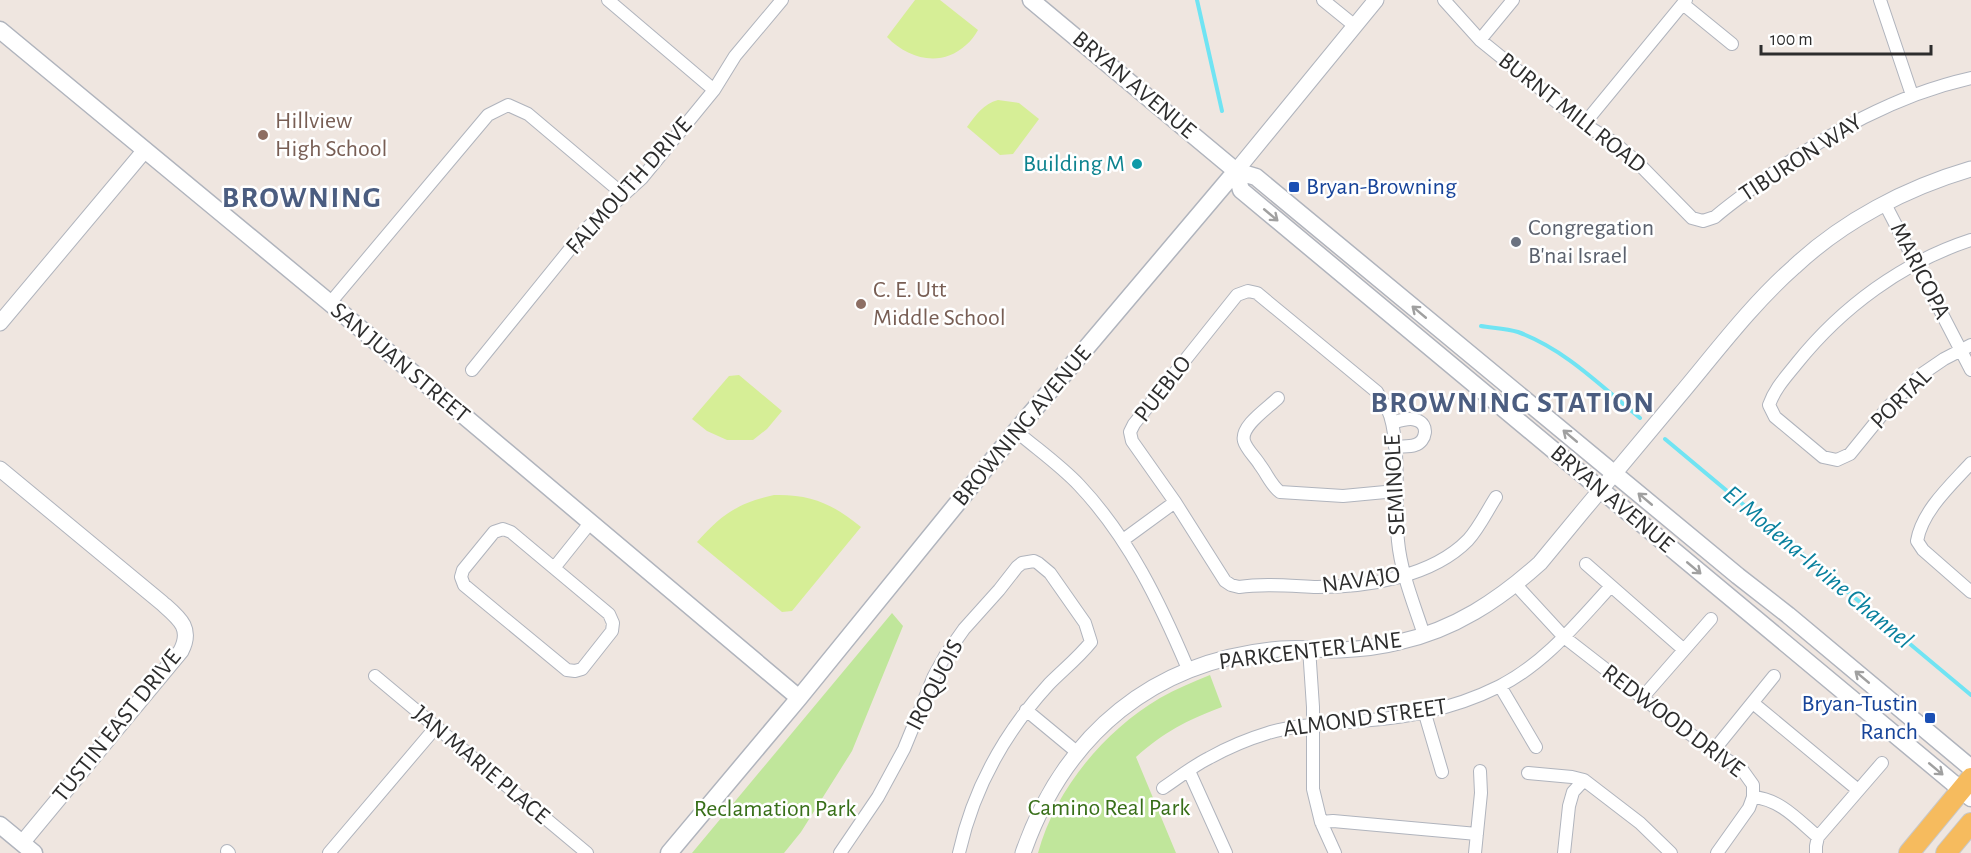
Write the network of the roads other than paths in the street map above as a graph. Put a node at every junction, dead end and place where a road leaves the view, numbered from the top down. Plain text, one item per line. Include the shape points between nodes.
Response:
1 (608, 0) edge
2 (782, 0) edge
3 (1031, 0) edge
4 (1323, 0) edge
5 (1376, 0) edge
6 (1444, 0) edge
7 (1513, 0) edge
8 (1880, 0) edge
9 (1684, 2) edge
10 (1355, 26) junction
11 (0, 30) edge
12 (1480, 40) junction
13 (1732, 44) dead end
14 (1971, 78) edge
15 (714, 90) junction
16 (1912, 95) junction
17 (1584, 124) junction
18 (145, 150) junction
19 (1971, 169) edge
20 (1236, 171) junction
21 (624, 195) junction
22 (1885, 204) junction
23 (1703, 221) joint
24 (1971, 240) edge
25 (1917, 263) junction
26 (1248, 291) joint
27 (330, 303) junction
28 (0, 323) edge
29 (1966, 347) edge
30 (472, 370) dead end
31 (1971, 370) edge
32 (1278, 398) dead end
33 (1392, 423) junction
34 (1016, 431) junction
35 (1395, 447) junction
36 (1971, 463) edge
37 (0, 468) edge
38 (1614, 474) junction
39 (1601, 490) junction
40 (1396, 491) junction
41 (1496, 497) dead end
42 (1175, 502) junction
43 (590, 523) junction
44 (1123, 540) junction
45 (1586, 564) dead end
46 (554, 568) junction
47 (1405, 575) junction
48 (1230, 585) joint
49 (1516, 585) junction
50 (1611, 586) junction
51 (1971, 592) edge
52 (1711, 619) dead end
53 (1424, 635) junction
54 (1564, 637) junction
55 (1309, 648) junction
56 (1683, 649) junction
57 (1188, 669) junction
58 (375, 676) dead end
59 (1774, 676) dead end
60 (1500, 686) junction
61 (799, 698) junction
62 (1641, 698) junction
63 (1753, 703) junction
64 (1026, 710) junction
65 (1425, 714) junction
66 (1313, 726) junction
67 (436, 727) junction
68 (1536, 747) dead end
69 (1714, 750) junction
70 (1078, 753) junction
71 (1882, 763) dead end
72 (1971, 768) edge
73 (1189, 771) junction
74 (1480, 771) dead end
75 (1442, 772) dead end
76 (1528, 773) dead end
77 (1584, 780) junction
78 (1163, 788) dead end
79 (1968, 789) edge
80 (1858, 790) junction
81 (1753, 797) junction
82 (1321, 822) junction
83 (1971, 823) edge
84 (0, 825) edge
85 (1477, 834) junction
86 (1818, 837) junction
87 (28, 848) edge
88 (328, 853) edge
89 (587, 853) edge
90 (669, 853) edge
91 (840, 853) edge
92 (959, 853) edge
93 (1023, 853) edge
94 (1226, 853) edge
95 (1335, 853) edge
96 (1475, 853) edge
97 (1564, 853) edge
98 (1671, 853) edge
99 (1717, 853) edge
100 (1816, 853) edge
101 (1909, 853) edge
102 (1946, 853) edge

1 - 15 street
2 - 15 street, FALMOUTH DRIVE via 735,56
3 - 20 main road, BRYAN AVENUE
4 - 10 street
5 - 10 street, BROWNING AVENUE
6 - 12 street, BURNT MILL ROAD
7 - 12 street
8 - 16 street
9 - 13 street
9 - 17 street
10 - 20 street, BROWNING AVENUE
11 - 18 main road, SAN JUAN STREET
12 - 17 street, BURNT MILL ROAD
14 - 16 street, TIBURON WAY
15 - 21 street, FALMOUTH DRIVE
16 - 23 street, TIBURON WAY via 1807,149
17 - 23 street, BURNT MILL ROAD via 1636,161 1692,218
18 - 27 main road, SAN JUAN STREET
18 - 28 street
19 - 22 street, PARKCENTER LANE
20 - 34 main road, BROWNING AVENUE
38 -> 20 main road, BRYAN AVENUE via 1256,177
20 -> 39 main road, BRYAN AVENUE via 1241,190
21 - 27 street via 528,114 508,105 488,115
21 - 30 street, FALMOUTH DRIVE via 587,228
22 - 25 street, MARICOPA
22 - 38 street, PARKCENTER LANE via 1820,244 1774,286
24 - 25 street
25 - 29 street, MARICOPA
25 - 29 street, PORTAL via 1865,296 1806,351 1774,391 1769,405 1775,417 1823,457 1837,460 1850,454 1889,406 1922,374
26 - 33 street, SEMINOLE via 1257,293 1377,392
26 - 42 street, PUEBLO via 1237,295 1130,432 1132,441
27 - 43 main road, SAN JUAN STREET
29 - 31 street, MARICOPA
32 - 40 street via 1243,434 1245,444 1273,487 1280,492 1343,496
33 - 35 street, SEMINOLE
33 - 35 street via 1416,420 1423,423 1425,430 1421,442 1414,446
34 - 44 street via 1077,483
34 - 61 main road, BROWNING AVENUE
35 - 40 street, SEMINOLE
36 - 51 street via 1932,510 1919,529 1917,541
37 - 87 street, TUSTIN EAST DRIVE via 178,617 186,632 180,651
38 - 39 street, PARKCENTER LANE
72 -> 38 main road, BRYAN AVENUE
39 - 49 street, PARKCENTER LANE via 1540,563
39 -> 79 main road, BRYAN AVENUE
40 - 47 street, SEMINOLE via 1398,542
41 - 47 street, NAVAJO via 1462,545 1446,557
42 - 44 street
42 - 48 street, PUEBLO
43 - 46 street
43 - 61 main road, SAN JUAN STREET
44 - 57 street via 1152,589
45 - 50 street
46 - 46 street via 609,614 613,623 612,631 582,669 575,671 567,670 464,585 461,577 494,532 503,529
47 - 48 street, NAVAJO via 1334,587
47 - 53 street, SEMINOLE
49 - 53 street, PARKCENTER LANE via 1476,612
49 - 54 street, REDWOOD DRIVE
50 - 54 street, ALMOND STREET
50 - 56 street
52 - 56 street
53 - 55 street, PARKCENTER LANE via 1371,647
54 - 60 street, ALMOND STREET via 1541,660
54 - 62 street, REDWOOD DRIVE
55 - 57 street, PARKCENTER LANE via 1236,655
55 - 66 street
56 - 62 street
57 - 70 street, PARKCENTER LANE via 1122,708
58 - 67 street, JAN MARIE PLACE
59 - 63 street
60 - 65 street, ALMOND STREET
60 - 68 street
61 - 90 main road, BROWNING AVENUE
62 - 69 street, REDWOOD DRIVE
63 - 69 street
63 - 80 street
64 - 70 street
64 - 91 street, IROQUOIS via 1091,642 1085,623 1050,573 1034,561 1017,567 945,656 878,797
64 - 92 street via 980,789
65 - 66 street, ALMOND STREET
65 - 75 street
66 - 73 street, ALMOND STREET via 1268,733 1208,758
66 - 82 street via 1313,789
67 - 88 street
67 - 89 street, JAN MARIE PLACE
69 - 81 street, REDWOOD DRIVE via 1748,777
70 - 93 street, PARKCENTER LANE via 1047,796
71 - 80 street
73 - 78 street, ALMOND STREET
73 - 94 street
74 - 85 street
76 - 77 street
77 - 97 street via 1573,792 1569,806
77 - 98 street via 1640,823
79 - 101 main road
80 - 86 street
81 - 86 street, REDWOOD DRIVE via 1781,806
81 - 99 street
82 - 85 street
82 - 95 street
83 - 102 main road
84 - 87 main road
85 - 96 street
86 - 100 street

